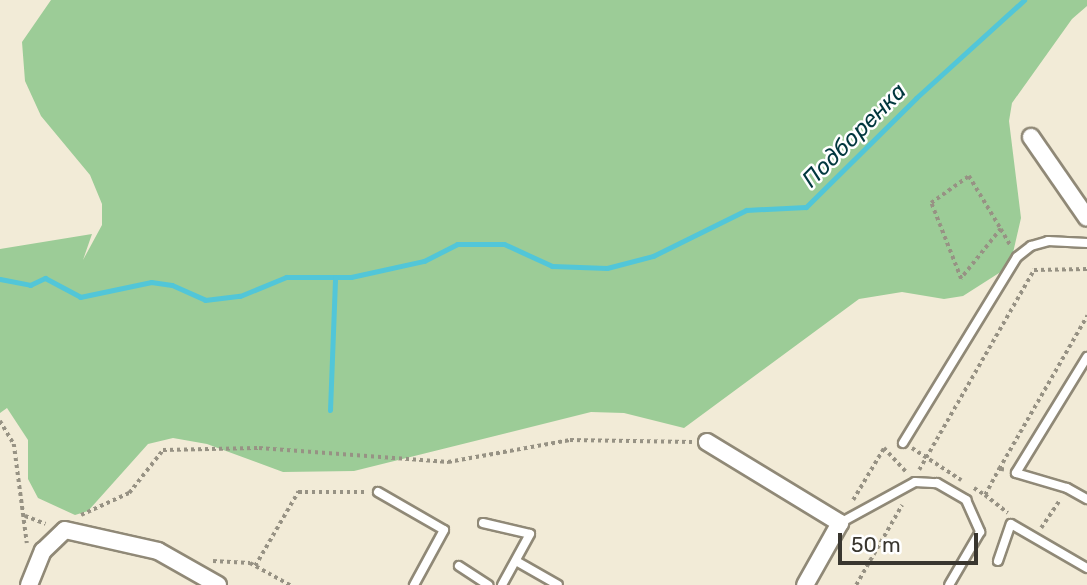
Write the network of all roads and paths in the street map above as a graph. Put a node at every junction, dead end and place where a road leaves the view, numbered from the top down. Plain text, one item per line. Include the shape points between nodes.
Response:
1 (1031, 137) dead end
2 (1087, 218) edge
3 (1001, 229) junction
4 (1087, 243) edge
5 (1017, 257) junction
6 (1087, 269) edge
7 (1087, 316) edge
8 (1087, 358) edge
9 (0, 421) edge
10 (707, 442) joint
11 (903, 443) joint
12 (923, 455) junction
13 (999, 469) junction
14 (1016, 473) junction
15 (915, 482) junction
16 (1067, 488) junction
17 (378, 492) joint
18 (985, 495) junction
19 (1087, 499) edge
20 (25, 516) dead end
21 (483, 523) dead end
22 (839, 523) junction
23 (1011, 524) junction
24 (65, 530) junction
25 (1034, 539) junction
26 (516, 561) junction
27 (998, 561) dead end
28 (255, 566) dead end
29 (459, 566) dead end
30 (1087, 569) edge
31 (29, 585) edge
32 (218, 585) edge
33 (414, 585) edge
34 (488, 585) edge
35 (502, 585) edge
36 (558, 585) edge
37 (805, 585) edge
38 (856, 585) edge
39 (949, 585) edge

1 - 2 street
3 - 3 path via 969,176 931,203 961,279
3 - 5 path
4 - 5 lane via 1048,241
5 - 11 lane
6 - 12 path via 1034,270
7 - 13 path
8 - 14 lane
9 - 20 path via 14,444
10 - 22 street
10 - 24 path via 570,440 448,462 259,448 163,450 130,492 71,519
11 - 12 path
12 - 15 path
12 - 18 path
13 - 14 path
13 - 18 path
14 - 16 lane
15 - 22 lane
15 - 22 path via 884,448
15 - 38 path
15 - 39 lane via 937,484 966,500 981,532
16 - 19 lane
16 - 25 path
17 - 28 path via 298,492
17 - 33 lane via 444,530
18 - 23 path via 1007,512
21 - 26 lane via 530,534
22 - 37 street
23 - 25 lane
23 - 27 lane
24 - 31 street via 43,551
24 - 32 street via 158,551
25 - 30 lane
26 - 35 lane
26 - 36 lane
29 - 34 lane

